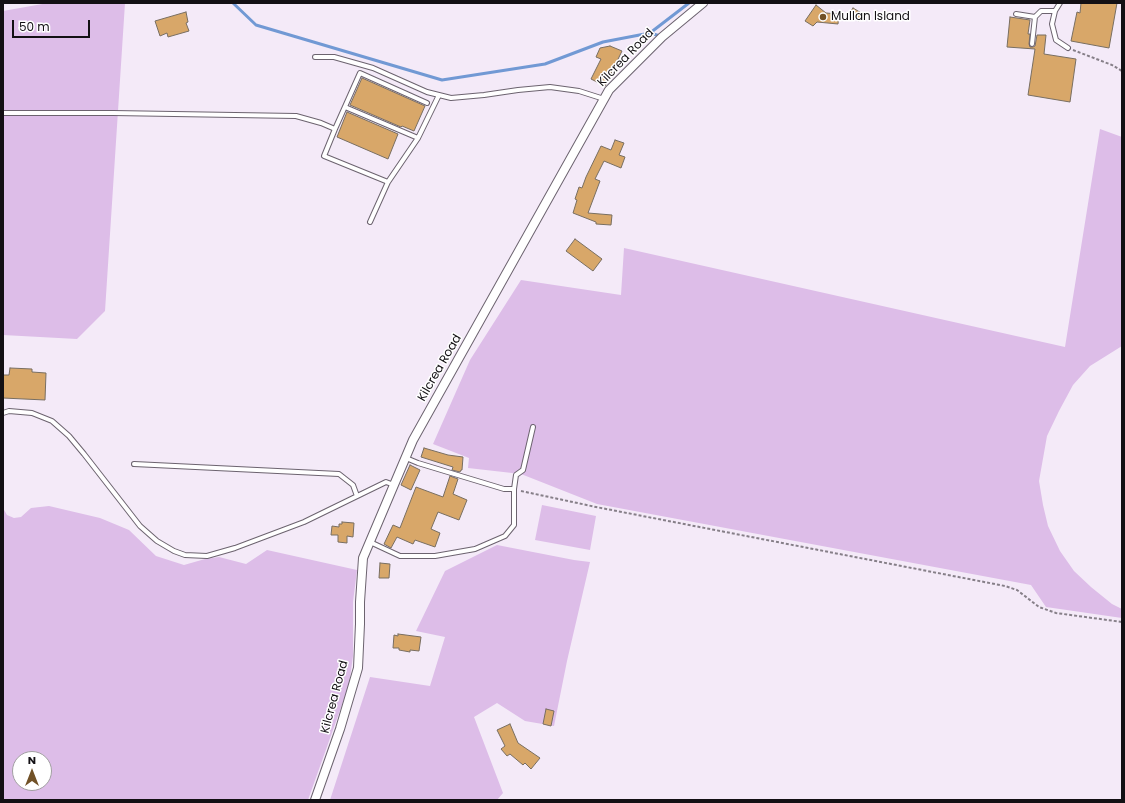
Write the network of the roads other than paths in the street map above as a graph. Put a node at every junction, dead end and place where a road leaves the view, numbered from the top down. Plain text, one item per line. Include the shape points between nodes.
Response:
1 (703, 3) edge
2 (1060, 3) edge
3 (1055, 11) junction
4 (1016, 14) dead end
5 (1035, 17) junction
6 (1032, 44) dead end
7 (1068, 48) road end
8 (315, 57) dead end
9 (439, 95) junction
10 (604, 99) junction
11 (427, 103) dead end
12 (345, 107) junction
13 (3, 112) edge
14 (335, 129) junction
15 (418, 138) junction
16 (388, 182) junction
17 (370, 222) dead end
18 (3, 413) edge
19 (532, 427) dead end
20 (406, 458) junction
21 (134, 464) dead end
22 (394, 485) junction
23 (514, 489) junction
24 (358, 496) junction
25 (369, 542) junction
26 (315, 800) edge

1 - 10 street, Kilcrea Road via 662,37 609,90
2 - 3 lane
3 - 5 lane via 1041,11
3 - 7 lane via 1052,24 1056,40
4 - 5 lane
5 - 6 lane
8 - 9 lane via 334,57 373,68
9 - 10 lane via 451,98 550,87 579,91
9 - 15 lane
10 - 20 street, Kilcrea Road via 413,440
11 - 12 lane via 360,73
12 - 14 lane
12 - 15 lane
13 - 14 lane via 296,116
14 - 16 lane via 324,156
15 - 16 lane
16 - 17 lane
18 - 24 lane via 32,413 52,421 69,436 140,526 157,542 186,555 207,556 235,548 304,522
19 - 23 lane via 523,470 516,475
20 - 22 street, Kilcrea Road
20 - 23 lane
21 - 24 lane via 339,474 353,484
22 - 24 lane via 386,482
22 - 25 street, Kilcrea Road
23 - 25 lane via 514,525 505,536 475,550 435,556 400,556
25 - 26 street, Kilcrea Road via 363,558 358,668 340,730

